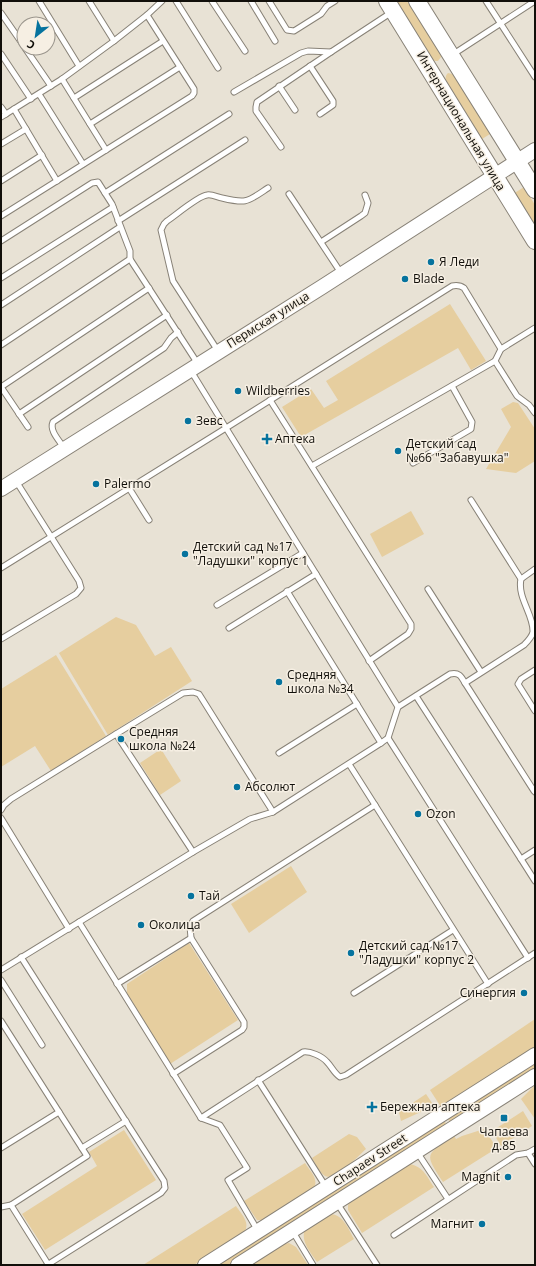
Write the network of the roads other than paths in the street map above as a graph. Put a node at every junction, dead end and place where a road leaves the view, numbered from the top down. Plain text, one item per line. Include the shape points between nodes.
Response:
1 (39, 1) edge
2 (89, 1) edge
3 (162, 1) edge
4 (176, 1) edge
5 (212, 1) edge
6 (251, 1) edge
7 (269, 1) edge
8 (335, 1) edge
9 (417, 1) edge
10 (486, 1) edge
11 (535, 1) edge
12 (390, 6) edge
13 (1, 13) edge
14 (146, 15) junction
15 (501, 23) junction
16 (16, 35) edge
17 (114, 41) junction
18 (163, 41) junction
19 (275, 41) dead end
20 (245, 51) dead end
21 (331, 52) junction
22 (1, 54) edge
23 (30, 56) edge
24 (452, 58) junction
25 (79, 66) junction
26 (310, 66) junction
27 (180, 67) junction
28 (218, 68) dead end
29 (432, 73) junction
30 (535, 77) edge
31 (62, 79) junction
32 (51, 86) junction
33 (279, 86) junction
34 (234, 92) dead end
35 (39, 94) junction
36 (74, 98) junction
37 (31, 99) junction
38 (1, 107) edge
39 (14, 109) junction
40 (295, 110) dead end
41 (229, 114) dead end
42 (320, 114) dead end
43 (3, 116) edge
44 (90, 124) junction
45 (26, 129) junction
46 (245, 140) dead end
47 (1, 144) edge
48 (281, 147) dead end
49 (106, 150) junction
50 (535, 150) edge
51 (42, 156) junction
52 (517, 162) junction
53 (84, 164) junction
54 (494, 176) junction
55 (1, 181) edge
56 (57, 181) junction
57 (268, 188) dead end
58 (535, 190) edge
59 (105, 193) junction
60 (289, 194) dead end
61 (365, 195) dead end
62 (113, 207) junction
63 (1, 216) edge
64 (118, 221) junction
65 (120, 227) junction
66 (1, 241) edge
67 (535, 241) edge
68 (321, 242) junction
69 (130, 259) junction
70 (342, 274) junction
71 (1, 278) edge
72 (149, 288) junction
73 (1, 305) edge
74 (166, 315) junction
75 (535, 328) edge
76 (178, 332) junction
77 (1, 345) edge
78 (501, 349) junction
79 (218, 352) junction
80 (496, 361) junction
81 (194, 367) junction
82 (452, 386) junction
83 (1, 387) edge
84 (270, 400) junction
85 (535, 413) edge
86 (19, 414) junction
87 (28, 427) dead end
88 (226, 428) junction
89 (65, 449) junction
90 (413, 463) dead end
91 (312, 466) junction
92 (16, 480) junction
93 (129, 488) junction
94 (1, 489) edge
95 (471, 500) dead end
96 (149, 520) dead end
97 (51, 536) junction
98 (303, 553) junction
99 (1, 568) edge
100 (535, 569) edge
101 (316, 574) junction
102 (522, 579) junction
103 (428, 589) dead end
104 (287, 591) junction
105 (217, 605) dead end
106 (229, 628) dead end
107 (534, 633) edge
108 (1, 639) edge
109 (369, 661) junction
110 (535, 670) edge
111 (481, 672) junction
112 (465, 683) junction
113 (416, 696) junction
114 (357, 704) junction
115 (398, 707) junction
116 (535, 711) edge
117 (116, 734) junction
118 (388, 738) junction
119 (381, 743) junction
120 (278, 753) dead end
121 (349, 764) junction
122 (535, 792) edge
123 (375, 805) junction
124 (1, 810) edge
125 (273, 812) junction
126 (1, 818) edge
127 (535, 850) edge
128 (193, 852) junction
129 (521, 859) junction
130 (535, 881) edge
131 (79, 922) junction
132 (69, 929) junction
133 (453, 930) junction
134 (190, 938) junction
135 (535, 953) edge
136 (22, 957) junction
137 (528, 958) junction
138 (1, 970) edge
139 (1, 980) edge
140 (118, 984) junction
141 (488, 984) junction
142 (354, 993) dead end
143 (1, 1021) edge
144 (42, 1045) dead end
145 (535, 1055) edge
146 (173, 1074) junction
147 (535, 1076) edge
148 (258, 1080) junction
149 (59, 1112) junction
150 (200, 1118) junction
151 (126, 1121) junction
152 (1, 1148) edge
153 (82, 1148) junction
154 (535, 1149) edge
155 (417, 1151) junction
156 (528, 1153) junction
157 (535, 1164) edge
158 (327, 1188) junction
159 (448, 1199) junction
160 (337, 1202) junction
161 (11, 1205) junction
162 (1, 1207) edge
163 (258, 1231) junction
164 (292, 1231) junction
165 (394, 1235) dead end
166 (48, 1265) edge
167 (206, 1265) edge
168 (238, 1265) edge
169 (313, 1265) edge
170 (377, 1265) edge

1 - 25 lane
2 - 17 lane
3 - 14 lane
4 - 28 lane
5 - 20 lane
6 - 19 lane
7 - 8 lane via 288,30 294,31 321,14
9 - 24 main road, Интернациональная улица
10 - 15 lane
11 - 15 lane
12 - 21 lane
12 - 29 main road, Интернациональная улица
13 - 16 lane
14 - 17 lane
14 - 18 lane
15 - 24 lane
15 - 30 lane
17 - 25 lane
18 - 27 lane
18 - 36 lane
21 - 26 lane
21 - 34 lane via 301,53
22 - 37 lane
23 - 32 lane
24 - 29 main road
24 - 52 main road, Интернациональная улица
25 - 31 lane
26 - 33 lane
26 - 42 lane via 333,101 333,105
27 - 44 lane
27 - 49 lane via 194,89 192,96
29 - 54 main road, Интернациональная улица
31 - 32 lane
31 - 36 lane
32 - 35 lane
33 - 40 lane
33 - 48 lane via 260,100 256,111
35 - 37 lane
35 - 53 lane
36 - 44 lane
37 - 39 lane
38 - 43 lane
39 - 43 lane
39 - 45 lane
41 - 59 lane
44 - 49 lane
45 - 47 lane
45 - 51 lane
46 - 64 lane
49 - 53 lane
50 - 52 main road, Пермская улица
51 - 55 lane
51 - 56 lane
52 - 54 main road, Пермская улица
52 - 58 main road, Интернациональная улица
53 - 56 lane
54 - 67 main road, Интернациональная улица
54 - 70 main road, Пермская улица
56 - 63 lane
57 - 79 lane via 245,202 212,195 202,196 164,224 161,230 170,276
59 - 62 lane
59 - 66 lane via 98,182 92,183
60 - 68 lane
61 - 68 lane via 368,203 364,213
62 - 64 lane
62 - 71 lane
64 - 65 lane
65 - 69 lane via 130,251
65 - 73 lane
68 - 70 lane
69 - 72 lane
69 - 77 lane
70 - 79 main road, Пермская улица
72 - 74 lane
72 - 83 lane
74 - 76 lane
74 - 86 lane
75 - 78 lane
76 - 81 lane
76 - 89 lane via 164,348 52,422 52,429
78 - 80 lane
78 - 84 lane via 464,288 456,285
79 - 81 main road, Пермская улица
80 - 82 lane
80 - 85 lane via 517,396
81 - 88 lane
81 - 89 main road, Пермская улица
82 - 90 lane via 472,422 471,429
82 - 91 lane
83 - 86 lane
84 - 88 lane
84 - 91 lane
86 - 87 lane
88 - 93 lane
88 - 98 lane
89 - 92 main road, Пермская улица
91 - 109 lane via 411,624 408,634
92 - 94 main road, Пермская улица
92 - 97 lane
93 - 96 lane
93 - 97 lane
95 - 102 lane
97 - 99 lane
97 - 108 lane via 80,581 81,588 76,594
98 - 101 lane
98 - 105 lane
100 - 102 lane
101 - 104 lane
101 - 109 lane
102 - 107 lane via 521,591
103 - 111 lane
104 - 106 lane
104 - 114 lane
107 - 111 lane via 524,645
109 - 115 lane
110 - 116 lane via 518,684
111 - 112 lane
112 - 113 lane via 459,675 450,674
112 - 122 lane
113 - 115 lane
113 - 129 lane
114 - 119 lane
114 - 120 lane
115 - 118 lane
117 - 124 lane via 11,799
117 - 125 lane via 183,693 199,694
117 - 128 lane
118 - 119 lane
118 - 137 lane
119 - 121 lane
121 - 123 lane
121 - 125 lane
123 - 133 lane
123 - 134 lane via 193,921 190,926
125 - 128 lane via 250,819
126 - 132 lane
127 - 129 lane
128 - 131 lane
129 - 130 lane
131 - 132 lane
131 - 140 lane
132 - 136 lane
133 - 141 lane
133 - 142 lane
134 - 140 lane
134 - 146 lane via 244,1022 244,1027
135 - 137 lane
136 - 138 lane
136 - 151 lane
137 - 141 lane
139 - 144 lane
140 - 146 lane
141 - 148 lane via 346,1075 340,1077 324,1059 306,1051
143 - 149 lane
145 - 158 main road, Chapaev Street
146 - 150 lane
147 - 155 main road, Chapaev Street
148 - 150 lane
148 - 158 lane
149 - 152 lane
149 - 153 lane
150 - 163 lane via 220,1125 247,1168 228,1180
151 - 153 lane
151 - 166 lane via 164,1181 165,1188
153 - 161 lane via 87,1156
154 - 156 lane
155 - 159 lane
155 - 160 main road, Chapaev Street
156 - 157 lane
156 - 159 lane via 516,1155
158 - 163 main road, Chapaev Street
159 - 165 lane
160 - 164 main road, Chapaev Street
160 - 170 lane
161 - 162 lane
161 - 166 lane
163 - 167 main road, Chapaev Street
164 - 168 main road, Chapaev Street
164 - 169 lane

